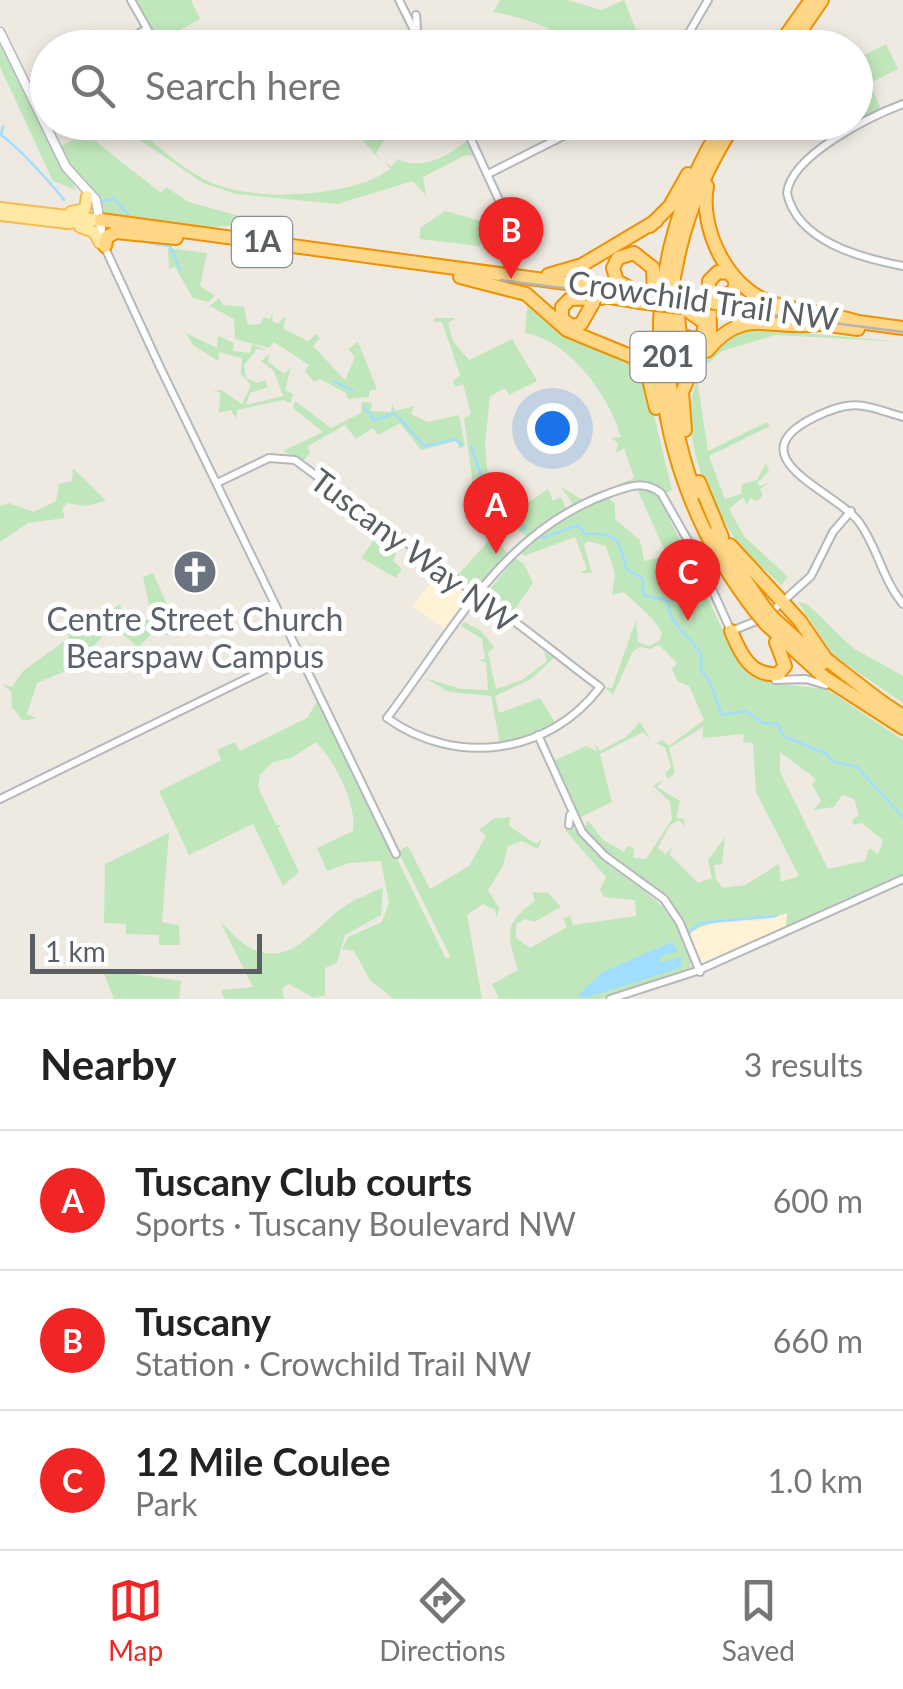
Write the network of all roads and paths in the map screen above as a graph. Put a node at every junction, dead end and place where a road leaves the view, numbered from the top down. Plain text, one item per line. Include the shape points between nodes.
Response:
1 (130, 0) edge
2 (401, 0) edge
3 (708, 0) edge
4 (811, 0) edge
5 (822, 0) edge
6 (416, 15) dead end
7 (416, 28) joint
8 (144, 30) edge
9 (416, 30) edge
10 (690, 30) edge
11 (790, 30) edge
12 (801, 30) edge
13 (0, 32) edge
14 (0, 40) edge
15 (30, 88) edge
16 (30, 90) edge
17 (902, 103) edge
18 (873, 118) edge
19 (53, 140) edge
20 (55, 140) edge
21 (469, 140) edge
22 (470, 140) edge
23 (557, 140) edge
24 (711, 140) edge
25 (714, 140) edge
26 (728, 140) edge
27 (730, 140) edge
28 (834, 140) edge
29 (694, 164) junction
30 (487, 175) junction
31 (702, 185) junction
32 (85, 193) junction
33 (500, 206) junction
34 (0, 210) edge
35 (501, 220) dead end
36 (49, 221) junction
37 (656, 221) junction
38 (97, 223) junction
39 (176, 238) junction
40 (517, 239) junction
41 (104, 246) junction
42 (521, 252) dead end
43 (432, 264) junction
44 (903, 265) edge
45 (460, 276) junction
46 (668, 299) junction
47 (623, 300) junction
48 (711, 304) junction
49 (652, 321) junction
50 (858, 322) junction
51 (819, 324) junction
52 (903, 331) edge
53 (152, 336) dead end
54 (153, 351) junction
55 (160, 367) junction
56 (656, 405) junction
57 (683, 418) junction
58 (903, 418) edge
59 (690, 457) junction
60 (220, 483) junction
61 (705, 498) junction
62 (568, 504) dead end
63 (579, 504) junction
64 (851, 511) junction
65 (749, 588) junction
66 (479, 598) junction
67 (783, 598) junction
68 (903, 602) edge
69 (746, 623) junction
70 (296, 655) junction
71 (884, 703) junction
72 (903, 716) edge
73 (903, 731) edge
74 (537, 736) junction
75 (0, 799) edge
76 (570, 815) junction
77 (584, 820) dead end
78 (569, 825) dead end
79 (582, 832) junction
80 (396, 854) dead end
81 (903, 881) edge
82 (697, 969) junction
83 (610, 999) edge
84 (622, 999) edge

1 - 8 street
2 - 7 street
2 - 9 street
3 - 10 street
4 - 11 highway
5 - 12 highway
6 - 7 street
13 - 15 main road
14 - 16 main road
17 - 18 street
19 - 32 main road via 66,174
20 - 38 main road
21 - 30 street
22 - 30 street
23 - 30 street
24 - 29 highway
25 - 69 highway, 201 via 670,249 660,308 660,378 687,496
26 - 31 highway, 201
27 - 50 highway via 706,192 716,247 760,298
28 - 44 street via 792,177 789,201 807,229
29 - 37 highway
29 - 49 highway via 668,232
30 - 33 street
30 - 40 street
31 - 46 highway
31 - 65 highway, 201 via 672,287 670,388 695,493
32 - 34 main road via 86,207 76,212
32 - 38 main road
33 - 35 street
33 - 40 street
34 - 36 main road, 1A
34 - 38 main road, 1A
36 - 38 main road, 1A
36 - 41 main road via 92,230
37 - 43 highway via 582,266 556,274
37 - 47 highway, bridge via 619,248 600,282 593,303 581,324 562,319 563,305 574,298
38 - 39 highway, Crowchild Trail NW / 1A
38 - 41 street
38 - 43 highway, Crowchild Trail NW / 1A
39 - 41 highway via 116,232
39 - 45 highway, Crowchild Trail NW / 1A
40 - 42 street
41 - 54 street
41 - 55 street
43 - 46 highway, Crowchild Trail NW / 1A
45 - 47 highway, Crowchild Trail NW / 1A
45 - 56 highway via 526,294 567,330 632,356 648,375
46 - 47 highway, Crowchild Trail NW / 1A
46 - 48 highway, Crowchild Trail NW / 1A
46 - 49 highway via 617,281 618,258 637,254 653,268
46 - 59 highway
48 - 50 highway, Crowchild Trail NW / 1A
48 - 51 highway, Crowchild Trail NW / 1A
48 - 57 highway via 734,291 729,272 710,281 711,328 684,381
49 - 56 highway
50 - 52 highway, Crowchild Trail NW / 1A
51 - 52 highway, Crowchild Trail NW / 1A
51 - 57 highway via 754,321 723,334 688,379
53 - 54 street
54 - 55 street
55 - 60 street
56 - 69 highway via 674,482
57 - 59 highway
58 - 64 street via 851,403 795,428 786,439 787,460 800,479
59 - 61 highway
60 - 66 street, Tuscany Way NW via 269,458 295,460
60 - 70 street
61 - 65 highway
61 - 67 highway via 734,551
62 - 63 street
63 - 66 street via 515,545
63 - 69 street via 630,486 658,490
64 - 67 street via 830,530 810,572
64 - 67 street via 816,570
64 - 68 street
65 - 69 highway, 201
66 - 69 street via 514,557 568,513 645,488 665,503
66 - 74 street, Tuscany Way NW via 599,688
66 - 74 street via 389,718 456,747 496,748
67 - 69 street
67 - 71 highway via 830,662
69 - 69 highway via 783,652 782,671 759,671 737,645
69 - 71 highway, 201
69 - 73 highway, 201
69 - 73 street via 739,658 755,673 818,682
70 - 75 street
70 - 80 street
71 - 72 highway, 201
74 - 76 street
74 - 79 street
76 - 78 street
76 - 82 street via 597,853 664,903
77 - 79 street
79 - 82 street via 662,896
81 - 82 street
81 - 82 street
82 - 83 street
82 - 84 street

